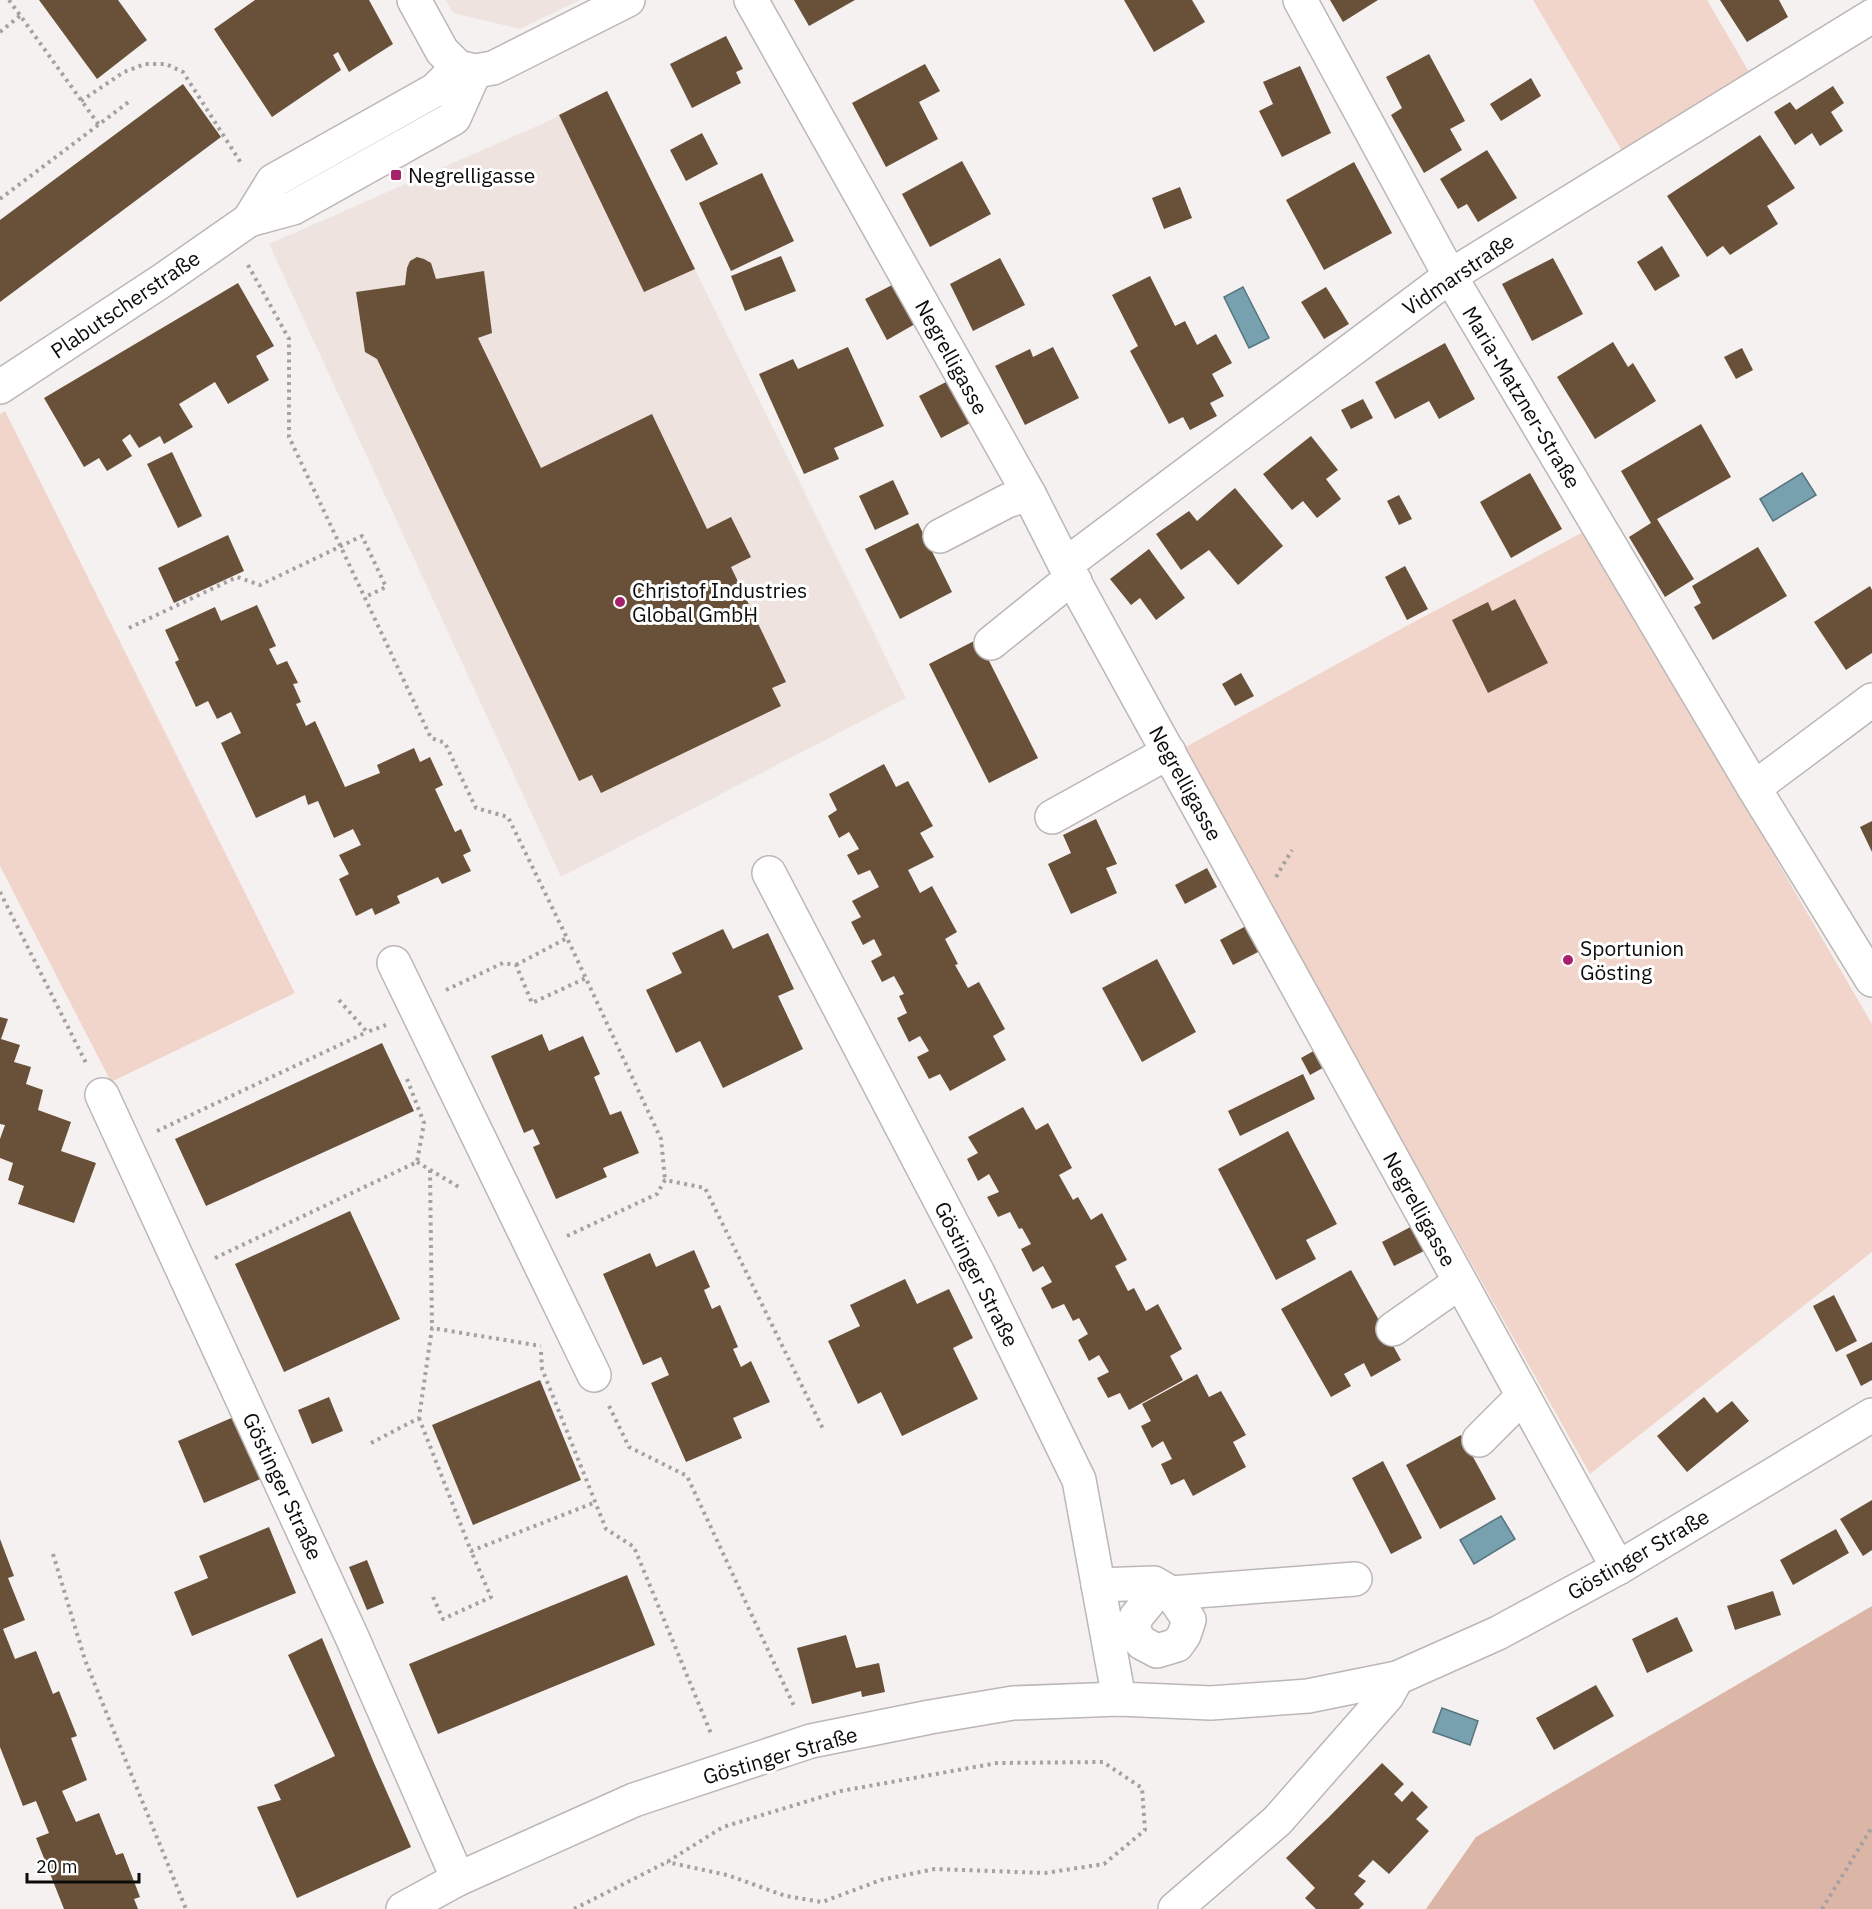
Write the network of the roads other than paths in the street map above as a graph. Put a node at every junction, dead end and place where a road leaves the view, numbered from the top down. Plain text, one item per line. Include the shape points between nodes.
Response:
1 (414, 0) edge
2 (627, 0) edge
3 (751, 0) edge
4 (1300, 0) edge
5 (1872, 16) edge
6 (466, 69) junction
7 (1450, 276) junction
8 (0, 387) edge
9 (1029, 494) junction
10 (940, 536) dead end
11 (1070, 573) junction
12 (992, 643) dead end
13 (1872, 700) edge
14 (1168, 753) junction
15 (1754, 788) junction
16 (1052, 817) dead end
17 (769, 873) dead end
18 (394, 963) dead end
19 (1872, 980) edge
20 (102, 1095) road end
21 (1460, 1282) junction
22 (1393, 1329) dead end
23 (594, 1375) road end
24 (1523, 1396) junction
25 (1872, 1415) edge
26 (1479, 1440) dead end
27 (1618, 1568) junction
28 (1355, 1579) dead end
29 (1098, 1584) junction
30 (1397, 1678) junction
31 (1119, 1700) junction
32 (458, 1879) junction
33 (403, 1909) edge
34 (1175, 1909) edge

1 - 6 street via 442,51
2 - 6 street via 493,68
3 - 9 street, Negrelligasse
4 - 7 street, Maria-Matzner-Straße
5 - 7 street, Vidmarstraße
6 - 8 street, Plabutscherstraße via 454,118 292,208 249,220
7 - 11 street, Vidmarstraße
7 - 15 street, Maria-Matzner-Straße
9 - 10 street via 1007,501
9 - 11 street, Negrelligasse
11 - 12 street, Vidmarstraße via 1058,589
11 - 14 street, Negrelligasse
13 - 15 street
14 - 16 street
14 - 21 street, Negrelligasse
15 - 19 street, Maria-Matzner-Straße
17 - 29 street, Göstinger Straße via 978,1273 1079,1480
18 - 23 street
20 - 32 street, Göstinger Straße via 351,1635
21 - 22 street
21 - 24 street, Negrelligasse
24 - 26 street
24 - 27 street, Negrelligasse
25 - 27 street, Göstinger Straße
27 - 30 street, Göstinger Straße via 1498,1633
28 - 29 street via 1161,1596 1154,1583
29 - 31 street, Göstinger Straße
30 - 31 street, Göstinger Straße via 1308,1696 1222,1702
30 - 34 street via 1387,1696 1277,1821
31 - 32 street, Göstinger Straße via 1013,1703 811,1741 634,1800
32 - 33 street, Göstinger Straße

